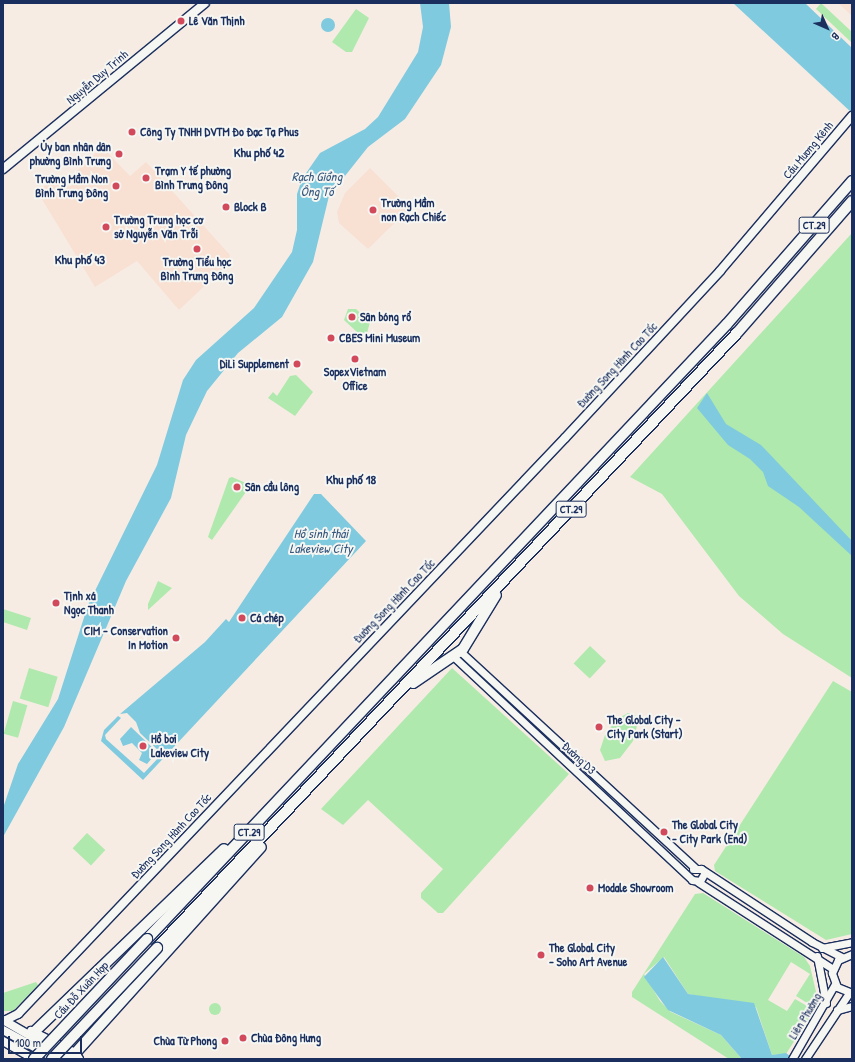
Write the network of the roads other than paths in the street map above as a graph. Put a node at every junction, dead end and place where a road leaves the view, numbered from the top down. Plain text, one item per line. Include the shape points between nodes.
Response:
1 (205, 3) edge
2 (852, 116) edge
3 (3, 168) edge
4 (852, 181) edge
5 (784, 199) joint
6 (852, 201) edge
7 (525, 558) junction
8 (457, 654) junction
9 (387, 705) junction
10 (350, 724) junction
11 (354, 740) junction
12 (586, 767) junction
13 (580, 774) junction
14 (669, 843) junction
15 (664, 851) junction
16 (696, 868) junction
17 (704, 874) junction
18 (690, 875) junction
19 (698, 882) junction
20 (747, 901) junction
21 (742, 909) junction
22 (852, 942) edge
23 (822, 948) junction
24 (852, 954) edge
25 (817, 956) junction
26 (841, 958) junction
27 (833, 969) junction
28 (835, 984) junction
29 (851, 993) edge
30 (826, 1003) junction
31 (852, 1006) edge
32 (837, 1010) junction
33 (18, 1014) junction
34 (4, 1021) edge
35 (15, 1026) junction
36 (3, 1030) edge
37 (30, 1032) junction
38 (3, 1041) edge
39 (75, 1057) edge
40 (793, 1058) edge
41 (34, 1059) edge
42 (52, 1059) edge
43 (56, 1059) edge
44 (805, 1059) edge

1 - 3 main road, Nguyễn Duy Trinh
2 - 5 main road, Cầu Mương Kênh
4 - 10 highway, CT.29 via 776,269
5 - 33 main road, Đường Song Hành Cao Tốc via 565,438
6 - 7 highway, CT.29 via 787,278
7 - 8 highway
7 - 9 highway, CT.29
8 - 9 highway
8 - 12 street, Đường D3
8 - 13 street, Đường D3
9 - 11 highway, CT.29
10 - 37 highway
10 - 41 highway, Cầu Đỗ Xuân Hợp / CT.29, bridge
11 - 39 highway
11 - 42 highway, CT.29, bridge
12 - 13 street
12 - 14 street, Đường D3
13 - 15 street, Đường D3
14 - 15 street
14 - 16 street, Đường D3
15 - 18 street, Đường D3
16 - 17 street, Đường D3
16 - 18 street
17 - 19 street
17 - 20 street
18 - 19 street, Đường D3
19 - 21 street
20 - 21 street
20 - 23 street
21 - 25 street
22 - 23 street
23 - 26 street
24 - 26 street
25 - 27 street
25 - 30 street
26 - 27 street
27 - 28 street, Liên Phường
28 - 29 street, Liên Phường
28 - 30 street, Liên Phường
29 - 32 street, Liên Phường
30 - 40 street, Liên Phường
31 - 32 street
32 - 44 street, Liên Phường
33 - 34 main road, Đường Song Hành Cao Tốc
33 - 35 main road, Đường Song Hành Cao Tốc
34 - 35 main road
35 - 37 main road
36 - 43 main road
37 - 39 main road
38 - 41 main road

